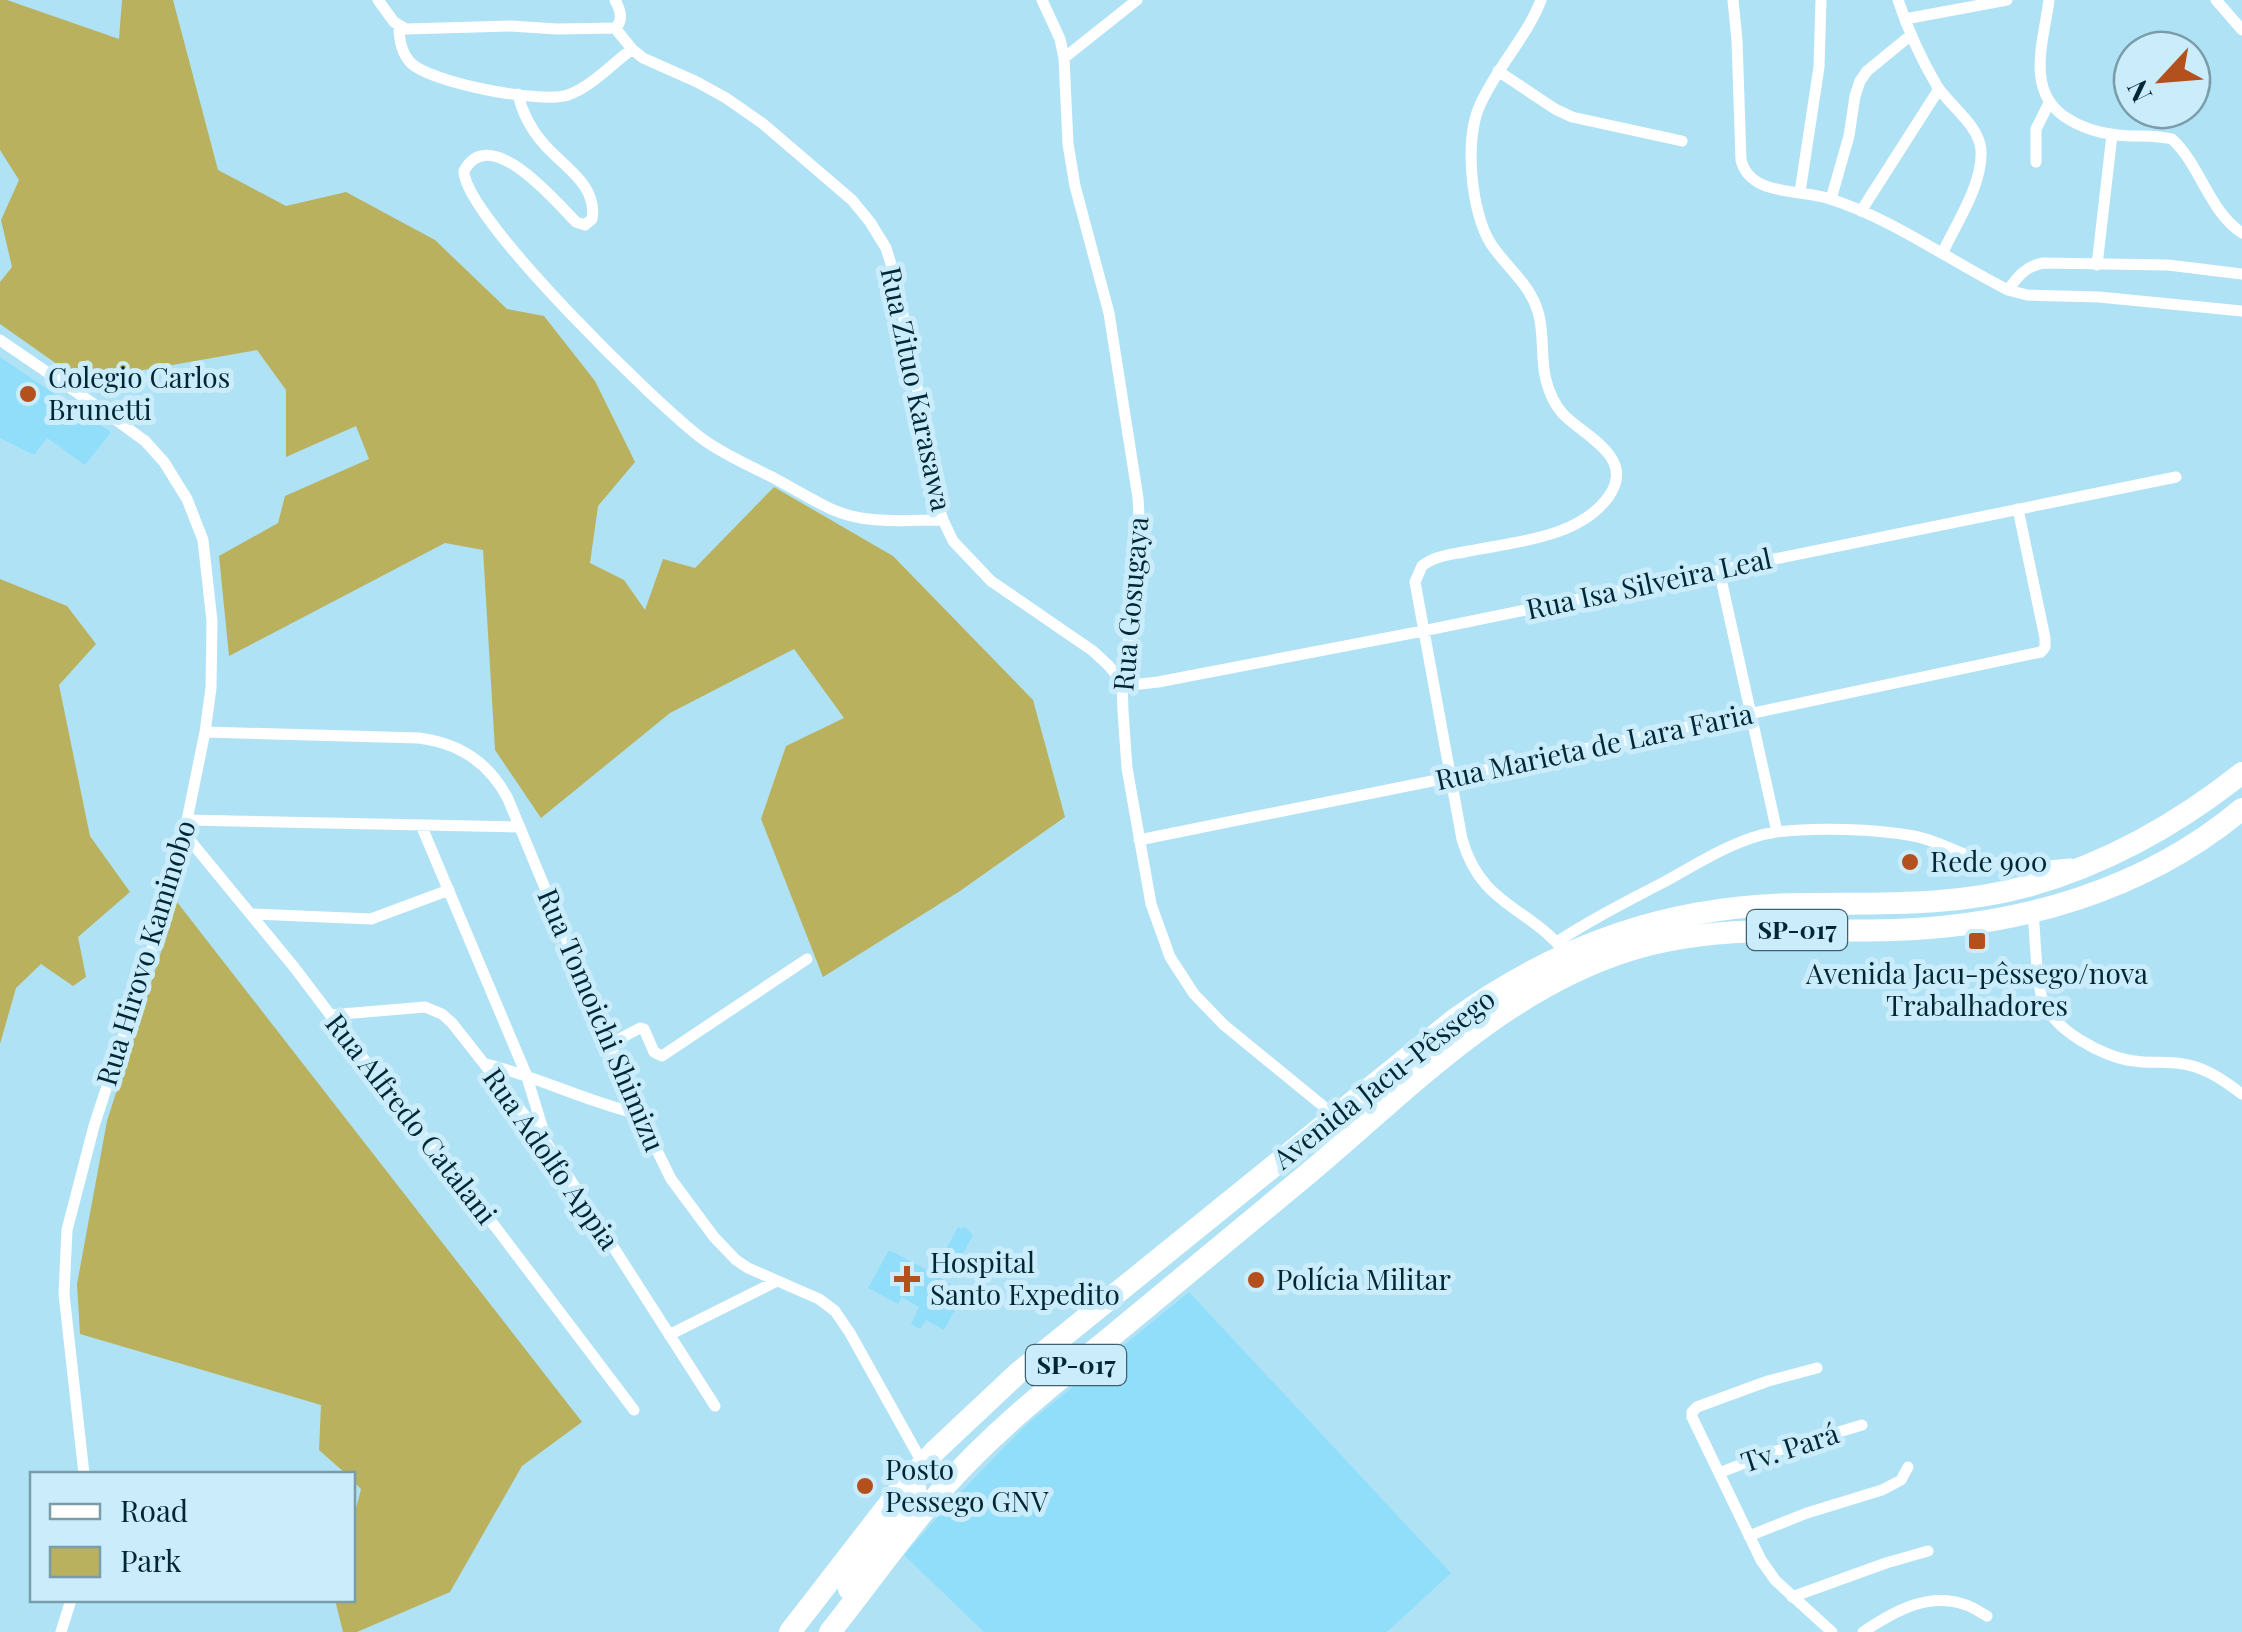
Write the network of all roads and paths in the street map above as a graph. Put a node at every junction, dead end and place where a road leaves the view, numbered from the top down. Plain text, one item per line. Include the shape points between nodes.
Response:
1 (378, 0) edge
2 (615, 0) edge
3 (1042, 0) edge
4 (1137, 0) edge
5 (1541, 0) edge
6 (1733, 0) edge
7 (1822, 0) edge
8 (1898, 0) edge
9 (2008, 0) edge
10 (2048, 0) edge
11 (2216, 0) edge
12 (1905, 19) junction
13 (399, 26) junction
14 (616, 27) junction
15 (2242, 30) edge
16 (1911, 35) junction
17 (632, 50) junction
18 (1064, 58) junction
19 (1498, 71) junction
20 (1939, 89) junction
21 (518, 94) junction
22 (2049, 104) junction
23 (2112, 135) junction
24 (1682, 141) dead end
25 (2036, 162) dead end
26 (1800, 192) junction
27 (1831, 199) junction
28 (1861, 211) junction
29 (2242, 233) edge
30 (1943, 252) junction
31 (2097, 264) junction
32 (2242, 274) edge
33 (2008, 290) junction
34 (2242, 310) edge
35 (0, 340) edge
36 (2176, 477) dead end
37 (2018, 509) junction
38 (943, 520) junction
39 (1719, 570) junction
40 (1423, 630) junction
41 (1122, 682) junction
42 (1750, 715) junction
43 (205, 732) junction
44 (2242, 773) edge
45 (1452, 777) junction
46 (2242, 809) edge
47 (421, 824) junction
48 (185, 826) junction
49 (520, 827) junction
50 (1777, 832) junction
51 (1139, 840) junction
52 (2102, 859) junction
53 (449, 890) junction
54 (252, 914) junction
55 (2033, 914) junction
56 (1562, 948) junction
57 (808, 959) dead end
58 (330, 1015) junction
59 (1431, 1039) junction
60 (610, 1044) junction
61 (486, 1064) junction
62 (526, 1074) junction
63 (2242, 1094) edge
64 (639, 1114) junction
65 (1377, 1114) junction
66 (1336, 1115) junction
67 (1356, 1133) junction
68 (548, 1145) junction
69 (1242, 1228) junction
70 (777, 1281) junction
71 (669, 1335) junction
72 (1048, 1348) junction
73 (1817, 1368) dead end
74 (715, 1406) dead end
75 (634, 1410) dead end
76 (1862, 1425) dead end
77 (970, 1458) junction
78 (923, 1464) junction
79 (1908, 1467) dead end
80 (84, 1472) edge
81 (1719, 1473) junction
82 (903, 1486) junction
83 (1750, 1536) junction
84 (1928, 1551) dead end
85 (849, 1590) junction
86 (1792, 1597) junction
87 (70, 1602) edge
88 (1987, 1616) dead end
89 (61, 1632) edge
90 (790, 1632) edge
91 (827, 1632) edge
92 (1832, 1632) edge
93 (1863, 1632) edge

1 - 13 street
2 - 14 street
3 - 18 street, Rua Gosugaya
4 - 18 street
5 - 19 street
6 - 26 street via 1740,160 1759,184
7 - 26 street
8 - 12 street
9 - 12 street
10 - 22 street via 2040,57
11 - 15 street
12 - 16 street
13 - 14 street
13 - 21 street via 403,52 414,67
14 - 17 street, Rua Zituo Karasawa
16 - 20 street
16 - 27 street via 1860,81
17 - 21 street via 572,94
17 - 38 street, Rua Zituo Karasawa via 762,123 870,222 895,276
18 - 41 street, Rua Gosugaya via 1075,186 1109,313 1138,498 1138,560
19 - 24 street via 1572,118
19 - 40 street via 1472,126 1478,214 1538,311 1552,399 1610,454 1616,475 1609,496 1567,528 1422,566 1416,582
20 - 28 street
20 - 30 street via 1981,150 1972,192
21 - 38 street via 533,131 583,182 592,219 576,222 533,178 500,158 468,162 466,184 516,256 654,398 724,453 832,510 859,518
22 - 23 street via 2077,124
22 - 25 street via 2036,128
23 - 29 street via 2169,138 2223,217
23 - 31 street
26 - 27 street
27 - 28 street
28 - 30 street
30 - 33 street
31 - 32 street
31 - 33 street via 2031,265
33 - 34 street
35 - 43 street, Rua Hirovo Kaminobo via 145,441 187,499 203,540 212,621
36 - 37 street, Rua Isa Silveira Leal
37 - 39 street, Rua Isa Silveira Leal
37 - 42 street, Rua Marieta de Lara Faria via 2046,647 2037,654
38 - 41 street, Rua Zituo Karasawa via 953,541 991,581 1093,651
39 - 40 street, Rua Isa Silveira Leal
39 - 42 street
40 - 41 street, Rua Isa Silveira Leal via 1158,682
40 - 45 street
41 - 51 street, Rua Gosugaya
42 - 45 street, Rua Marieta de Lara Faria
42 - 50 street
43 - 48 street, Rua Hirovo Kaminobo
43 - 49 street, Rua Tomoichi Shimizu via 439,740 487,768
44 - 52 highway, Avenida Jacu-Pêssego / SP-017 via 2205,802
45 - 51 street, Rua Marieta de Lara Faria
45 - 56 street via 1474,872
46 - 55 highway, Avenida Jacu-Pêssego / SP-017 via 2152,868
47 - 48 street
47 - 49 street
47 - 53 street
48 - 54 street, Rua Alfredo Catalani
48 - 80 street, Rua Hirovo Kaminobo via 67,1230 64,1294
49 - 60 street, Rua Tomoichi Shimizu
50 - 52 street via 1894,832 2010,866
50 - 56 street via 1736,844 1593,919
51 - 66 street, Rua Gosugaya via 1160,933 1194,994
52 - 56 highway, Avenida Jacu-Pêssego / SP-017 via 2026,886 1948,901 1744,906
53 - 54 street via 371,919
53 - 62 street
54 - 58 street, Rua Alfredo Catalani
55 - 63 street via 2042,999 2057,1023 2118,1058 2189,1065
55 - 65 highway, Avenida Jacu-Pêssego / SP-017 via 1942,928 1728,932 1630,950 1496,1016
56 - 59 highway, Avenida Jacu-Pêssego / SP-017
57 - 60 street via 662,1056 644,1029
58 - 61 street, Rua Adolfo Appia via 433,1009
58 - 75 street, Rua Alfredo Catalani
59 - 65 highway via 1416,1061 1357,1112 1360,1118
59 - 66 highway, Avenida Jacu-Pêssego / SP-017
60 - 64 street, Rua Tomoichi Shimizu
61 - 62 street
61 - 68 street, Rua Adolfo Appia
62 - 64 street
62 - 68 street
64 - 70 street, Rua Tomoichi Shimizu via 667,1174 714,1238 736,1260
65 - 67 highway, Avenida Jacu-Pêssego / SP-017
66 - 67 street, Rua Gosugaya
66 - 69 highway via 1327,1140 1249,1207
66 - 72 highway, Avenida Jacu-Pêssego / SP-017
67 - 69 highway, Avenida Jacu-Pêssego / SP-017
68 - 71 street, Rua Adolfo Appia
69 - 77 highway, Avenida Jacu-Pêssego / SP-017
70 - 71 street
70 - 78 street, Rua Tomoichi Shimizu via 835,1310
71 - 74 street, Rua Adolfo Appia
72 - 77 highway via 1039,1368 953,1446 955,1458
72 - 78 highway, Avenida Jacu-Pêssego / SP-017
73 - 81 street via 1696,1407 1692,1417
76 - 81 street, Tv. Pará
77 - 78 highway
77 - 91 highway, Avenida Jacu-Pêssego / SP-017
78 - 82 highway, Avenida Jacu-Pêssego / SP-017
78 - 85 highway via 927,1491
79 - 83 street via 1902,1480 1882,1490
81 - 83 street
82 - 85 highway via 914,1488 916,1496 856,1570
82 - 90 highway, Avenida Jacu-Pêssego / SP-017
83 - 86 street
84 - 86 street
85 - 91 highway via 826,1620
86 - 92 street
87 - 89 street
88 - 93 street via 1950,1602 1910,1604

